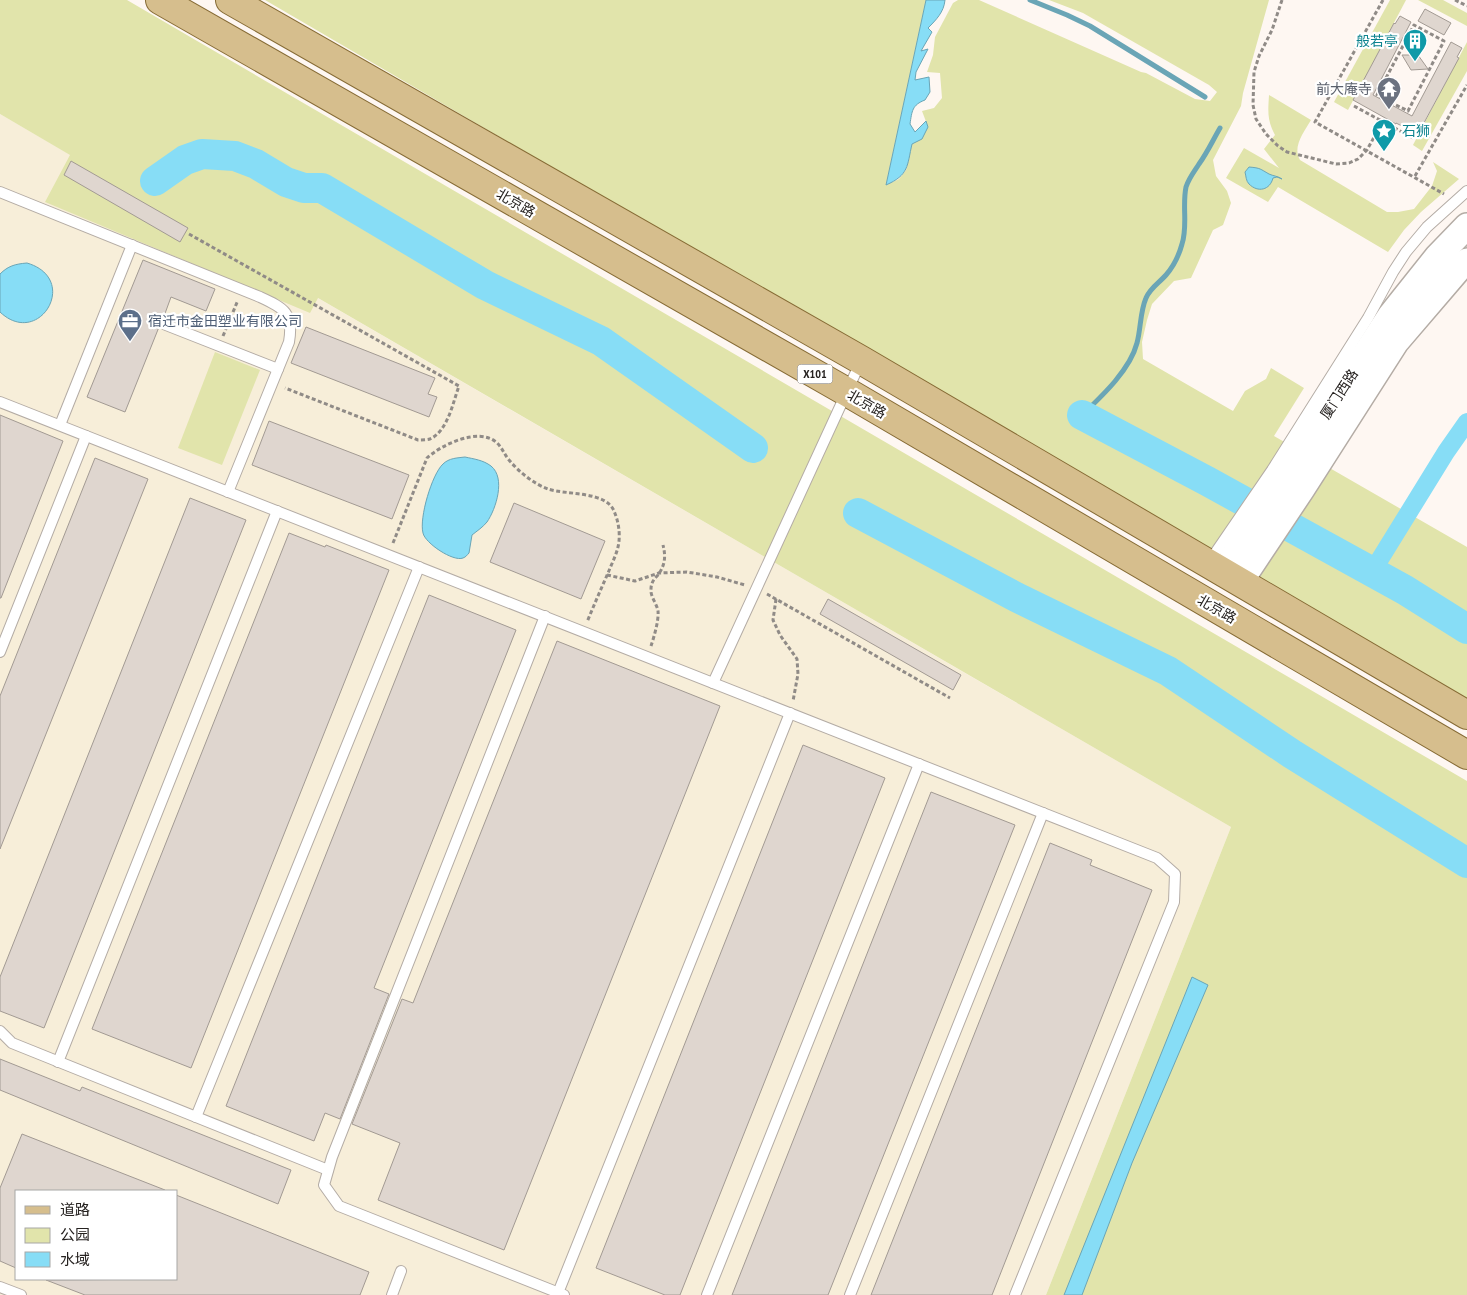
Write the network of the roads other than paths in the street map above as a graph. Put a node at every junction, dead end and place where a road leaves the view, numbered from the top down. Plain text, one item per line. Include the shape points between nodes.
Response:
1 (160, 0) edge
2 (230, 0) edge
3 (1467, 191) edge
4 (0, 192) edge
5 (1467, 226) edge
6 (132, 245) junction
7 (1467, 261) edge
8 (166, 325) dead end
9 (861, 360) junction
10 (278, 369) junction
11 (846, 392) junction
12 (0, 402) edge
13 (60, 425) junction
14 (86, 436) junction
15 (1286, 479) junction
16 (228, 492) junction
17 (277, 511) junction
18 (1252, 529) junction
19 (419, 567) junction
20 (1224, 573) junction
21 (545, 616) junction
22 (0, 652) edge
23 (713, 683) junction
24 (790, 713) junction
25 (1467, 715) edge
26 (1467, 754) edge
27 (919, 764) junction
28 (1043, 813) junction
29 (0, 1031) edge
30 (58, 1062) junction
31 (196, 1117) junction
32 (328, 1170) junction
33 (401, 1271) dead end
34 (0, 1286) edge
35 (561, 1294) edge
36 (21, 1295) edge
37 (392, 1295) edge
38 (707, 1295) edge
39 (850, 1295) edge
40 (1015, 1295) edge

1 - 11 main road, 北京路 / X101
2 - 9 main road, X101
3 - 15 lane via 1427,227 1393,272
4 - 6 lane
5 - 15 street, 厦门西路 via 1437,257 1390,316
6 - 10 lane via 280,307 289,318 291,331 290,342
6 - 13 lane
7 - 15 street, 厦门西路 via 1396,342
8 - 10 lane
9 - 11 lane
9 - 20 main road, X101
10 - 16 lane
11 - 23 lane
11 - 26 main road, 北京路 / X101
12 - 13 lane
13 - 14 lane
14 - 16 lane
14 - 22 lane
15 - 18 street, 厦门西路
15 - 18 lane
16 - 17 lane
17 - 19 lane
17 - 30 lane
18 - 20 street, 厦门西路
18 - 20 lane
19 - 21 lane
19 - 31 lane
20 - 25 main road, X101
21 - 23 lane
21 - 32 lane
23 - 24 lane
24 - 27 lane
24 - 35 lane
27 - 28 lane
27 - 38 lane
28 - 39 lane
28 - 40 lane via 1157,858 1174,874 1174,902
29 - 30 lane via 12,1043
30 - 31 lane
31 - 32 lane
32 - 35 lane via 324,1185 339,1206
33 - 37 lane
34 - 36 lane

